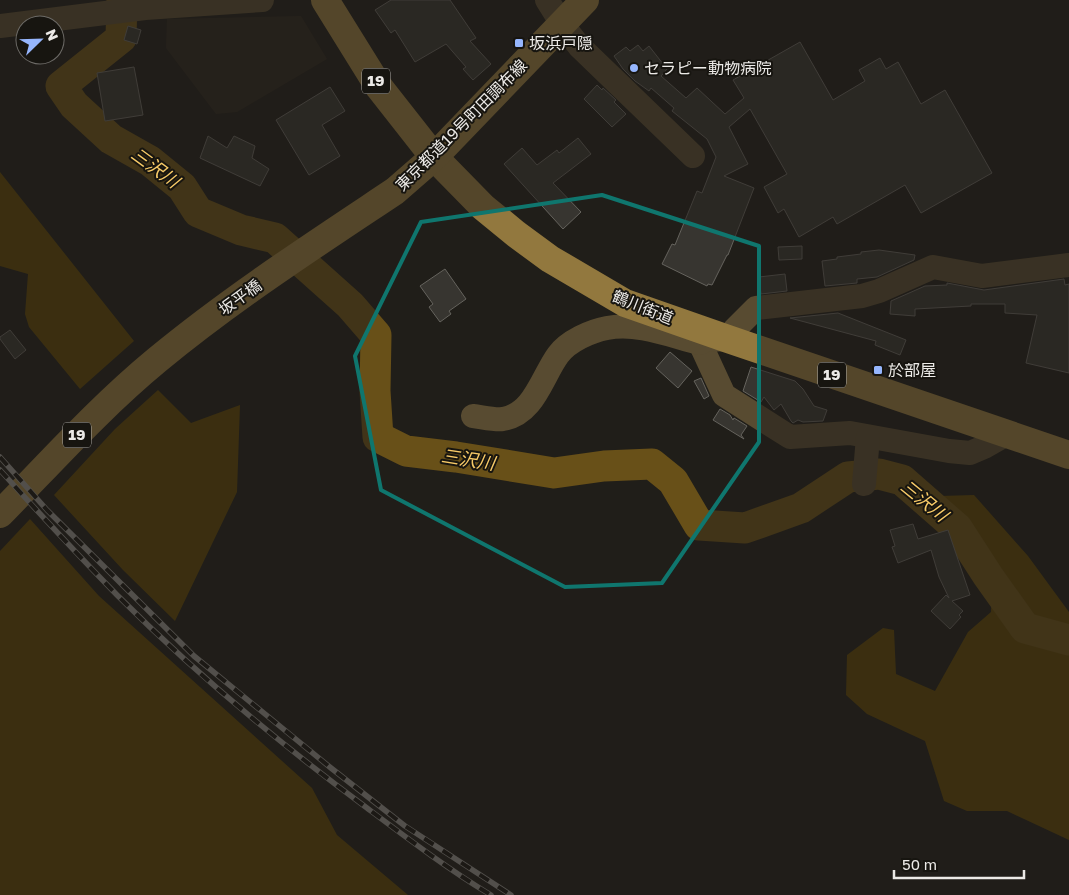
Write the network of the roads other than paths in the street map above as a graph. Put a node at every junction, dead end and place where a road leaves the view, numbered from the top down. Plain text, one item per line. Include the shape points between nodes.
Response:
1 (262, 0) edge
2 (325, 0) edge
3 (547, 0) edge
4 (584, 0) edge
5 (562, 24) junction
6 (0, 26) edge
7 (692, 156) dead end
8 (434, 157) junction
9 (326, 238) joint
10 (1069, 265) edge
11 (728, 340) junction
12 (700, 343) junction
13 (472, 416) dead end
14 (1005, 434) junction
15 (867, 446) junction
16 (1069, 455) edge
17 (864, 484) dead end
18 (0, 514) edge

1 - 6 street via 145,8
2 - 8 main road, 鶴川街道 / 19 via 380,87
3 - 5 street
4 - 5 main road, 東京都道19号町田調布線 / 19
5 - 7 street via 584,52
5 - 8 main road, 東京都道19号町田調布線 / 19
8 - 9 main road, 東京都道19号町田調布線 / 19 via 395,191
8 - 11 main road, 鶴川街道 / 19 via 483,207 550,259 625,303
9 - 18 main road, 坂平橋 / 19 via 241,295 157,360 99,413
10 - 11 street via 982,276 932,267 862,296 756,308
11 - 12 street
11 - 14 main road, 鶴川街道 / 19
12 - 13 street via 637,327 608,328 590,333 559,354 522,411 503,419
12 - 15 street via 724,395 790,437 850,433
14 - 15 street via 970,453
14 - 16 main road, 鶴川街道 / 19
15 - 17 street

